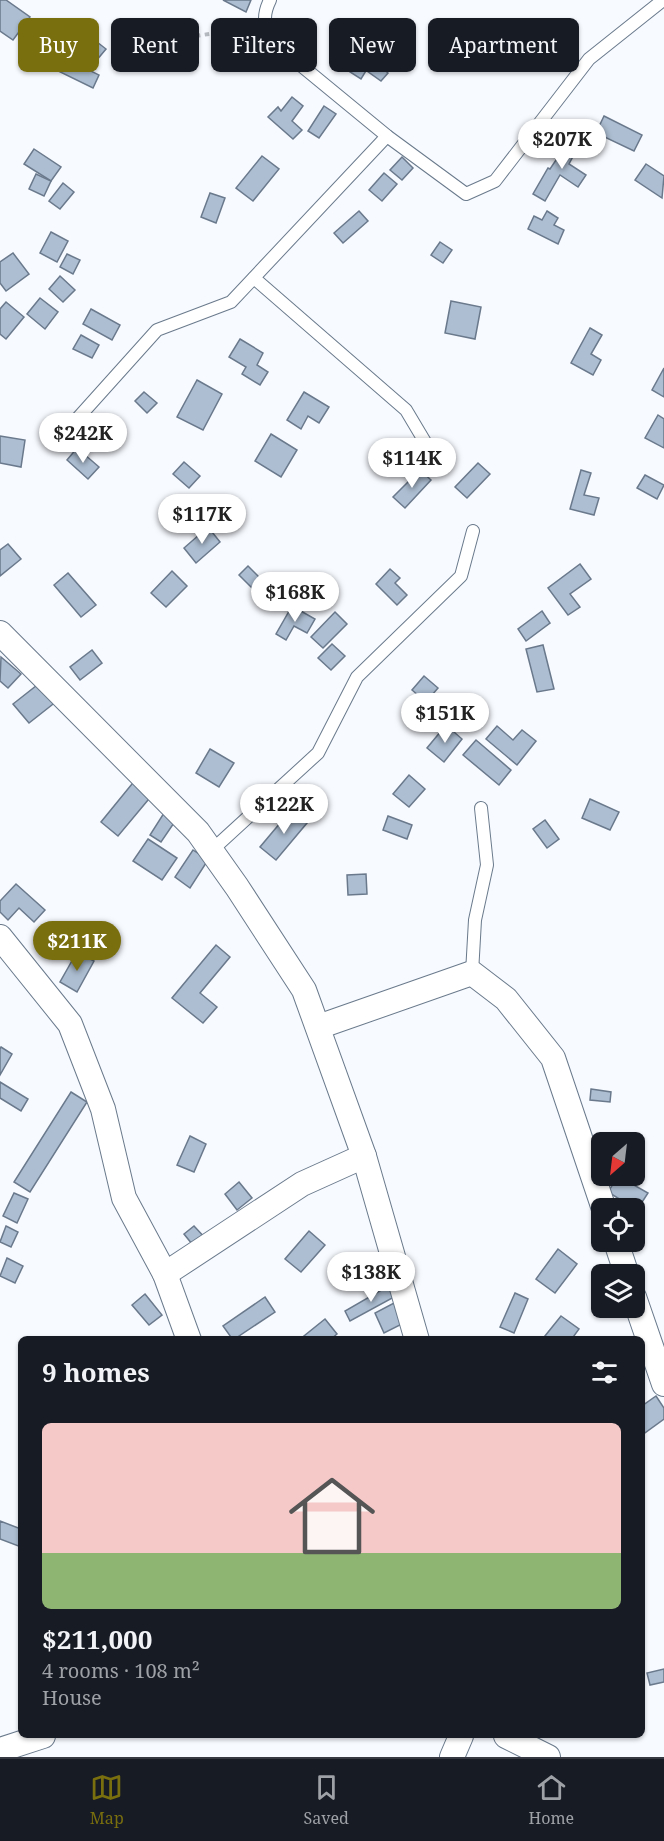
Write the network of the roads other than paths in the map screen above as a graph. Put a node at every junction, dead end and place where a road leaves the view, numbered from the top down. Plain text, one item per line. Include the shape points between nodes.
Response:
1 (270, 0) edge
2 (663, 0) edge
3 (387, 136) junction
4 (254, 278) junction
5 (60, 438) dead end
6 (431, 452) dead end
7 (473, 531) dead end
8 (0, 633) edge
9 (481, 808) dead end
10 (211, 851) junction
11 (0, 937) edge
12 (472, 973) junction
13 (318, 1027) junction
14 (364, 1156) junction
15 (600, 1198) edge
16 (165, 1274) junction
17 (641, 1318) edge
18 (188, 1336) edge
19 (416, 1336) edge
20 (664, 1384) edge
21 (37, 1738) edge
22 (459, 1738) edge
23 (510, 1738) edge
24 (0, 1750) edge
25 (452, 1757) edge
26 (548, 1757) edge

1 - 3 lane via 264,11 264,26 275,44
2 - 3 lane via 589,59 495,182 466,194
3 - 4 lane
4 - 5 lane via 231,302 157,330
4 - 6 lane via 406,410
7 - 10 lane via 461,576 357,677 318,753
8 - 10 street via 198,832
9 - 12 lane via 487,865 475,920
10 - 13 street via 304,990
11 - 16 street via 70,1024 103,1109 123,1198
12 - 13 street
12 - 15 street via 506,999 553,1058
13 - 14 street
14 - 16 street via 302,1185
14 - 19 street
16 - 18 street
17 - 20 street
21 - 24 street
22 - 25 street
23 - 26 street

